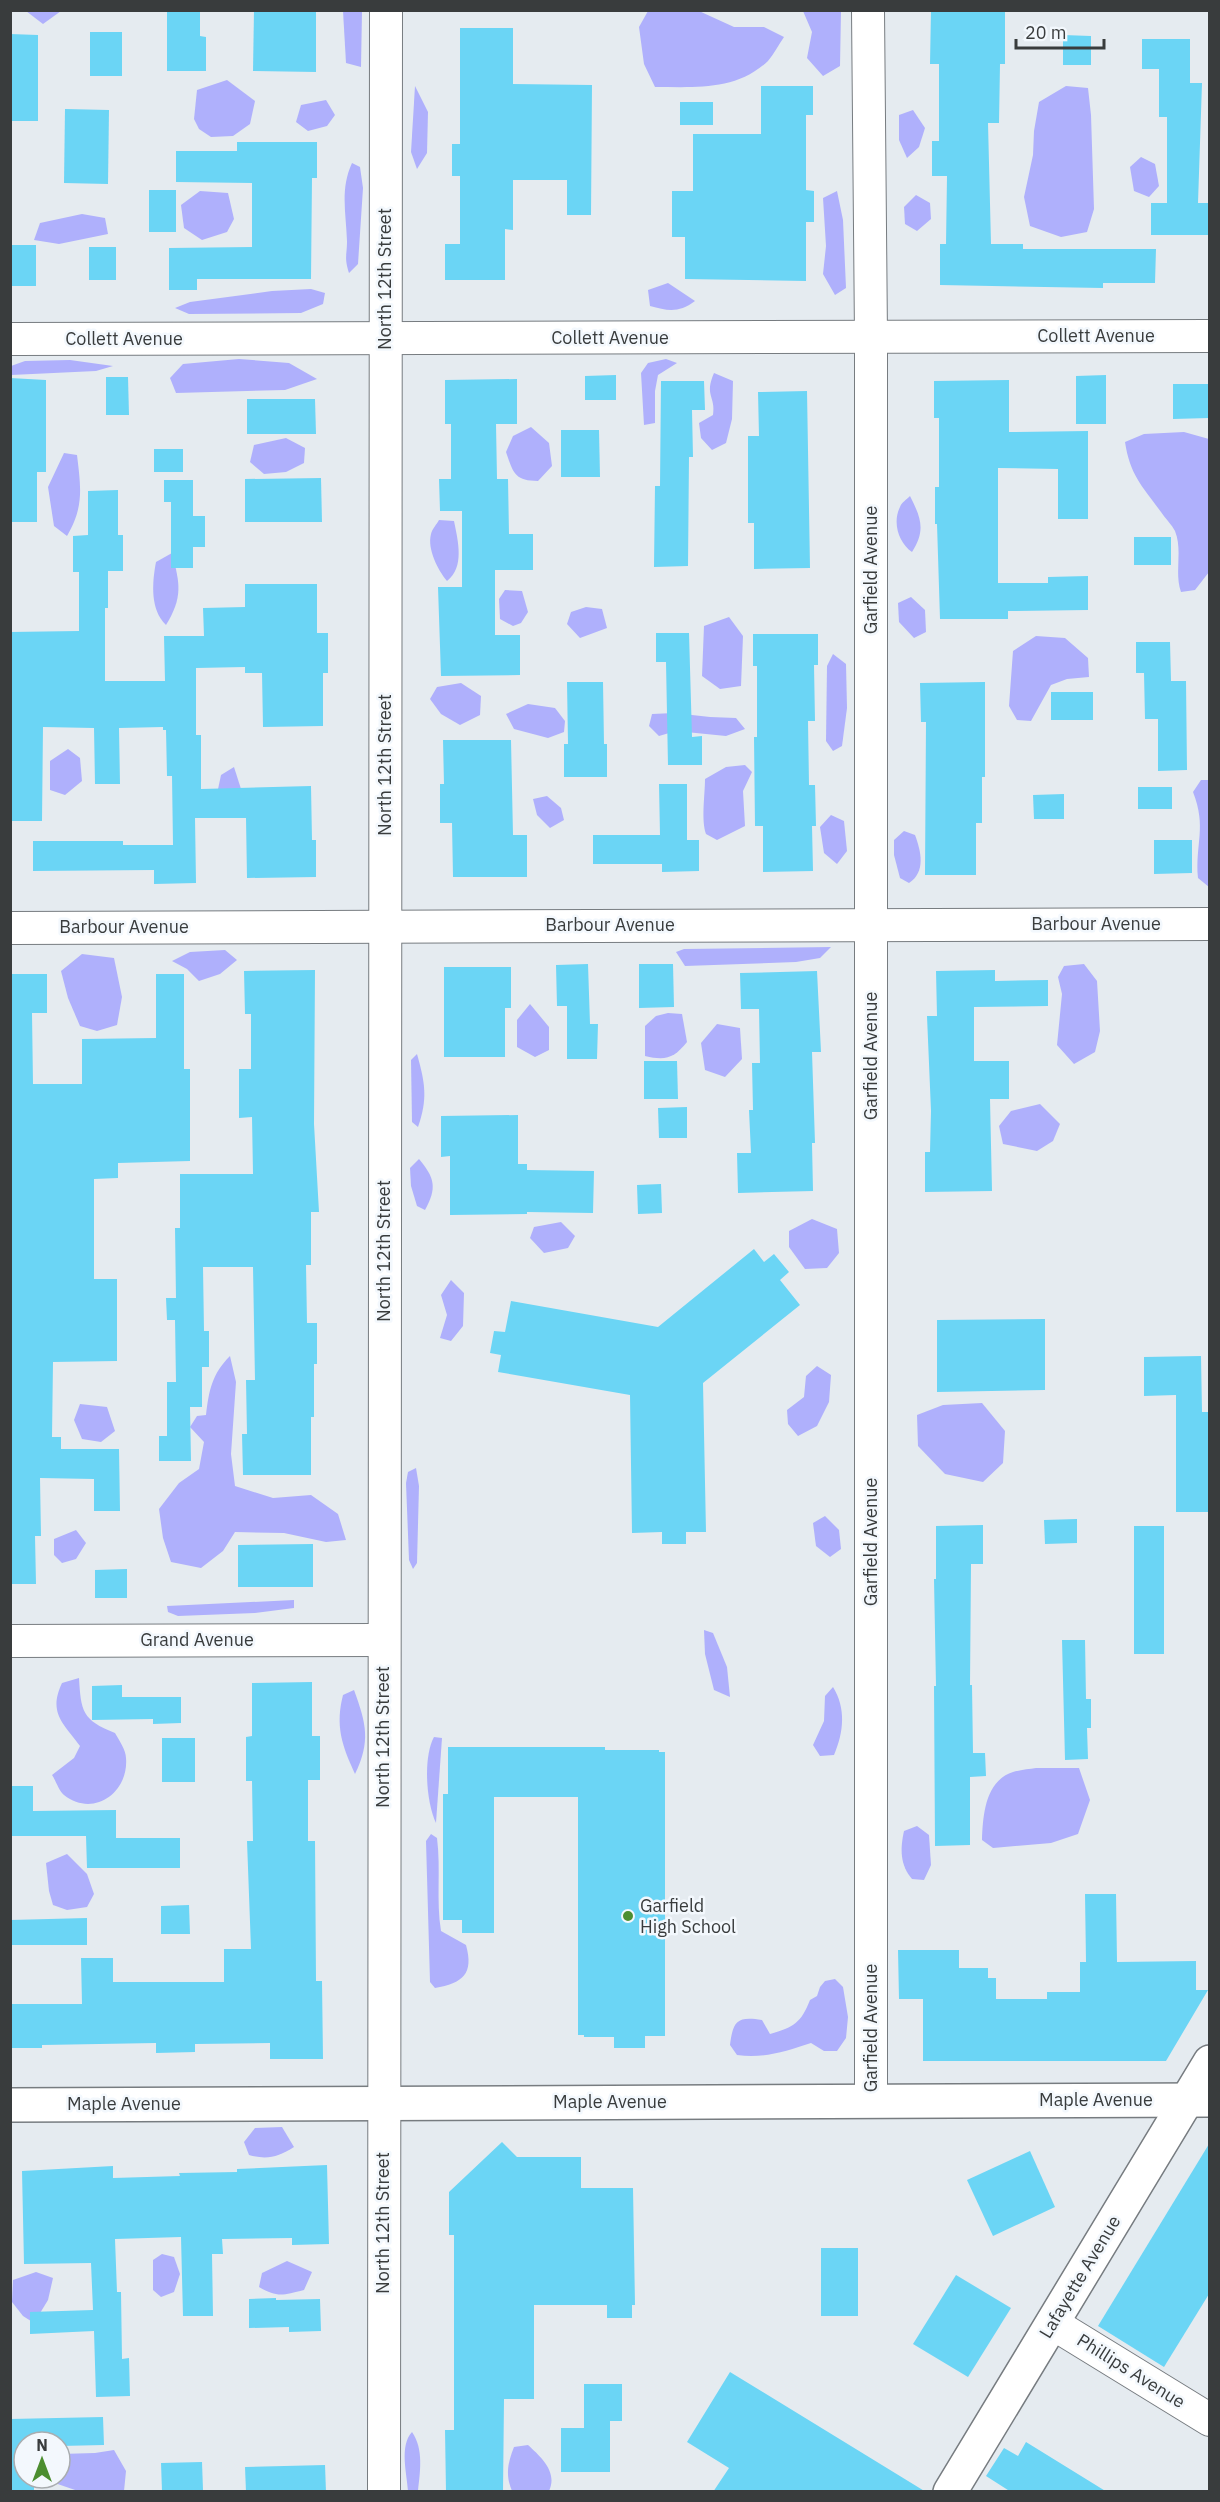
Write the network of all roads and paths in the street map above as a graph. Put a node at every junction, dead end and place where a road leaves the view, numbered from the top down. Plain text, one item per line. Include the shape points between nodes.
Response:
1 (386, 10) edge
2 (868, 10) edge
3 (1209, 336) edge
4 (871, 337) junction
5 (385, 338) junction
6 (10, 339) edge
7 (1209, 924) edge
8 (871, 925) junction
9 (385, 926) junction
10 (10, 928) edge
11 (383, 1640) junction
12 (10, 1641) edge
13 (1209, 2062) edge
14 (1198, 2100) edge
15 (871, 2101) junction
16 (383, 2103) junction
17 (10, 2104) edge
18 (1052, 2323) junction
19 (1209, 2420) edge
20 (384, 2492) edge
21 (950, 2492) edge

1 - 5 street, North 12th Street
2 - 4 street, Garfield Avenue
3 - 4 street, Collett Avenue
4 - 5 street, Collett Avenue
4 - 8 street, Garfield Avenue
5 - 6 street, Collett Avenue
5 - 9 street, North 12th Street
7 - 8 street, Barbour Avenue
8 - 9 street, Barbour Avenue
8 - 15 street, Garfield Avenue
9 - 10 street, Barbour Avenue
9 - 11 street, North 12th Street
11 - 12 street, Grand Avenue
11 - 16 street, North 12th Street
13 - 14 main road, Lafayette Avenue
14 - 15 main road, Maple Avenue
14 - 18 main road, Lafayette Avenue
15 - 16 main road, Maple Avenue
16 - 17 main road, Maple Avenue
16 - 20 street, North 12th Street
18 - 19 street, Phillips Avenue
18 - 21 main road, Lafayette Avenue

